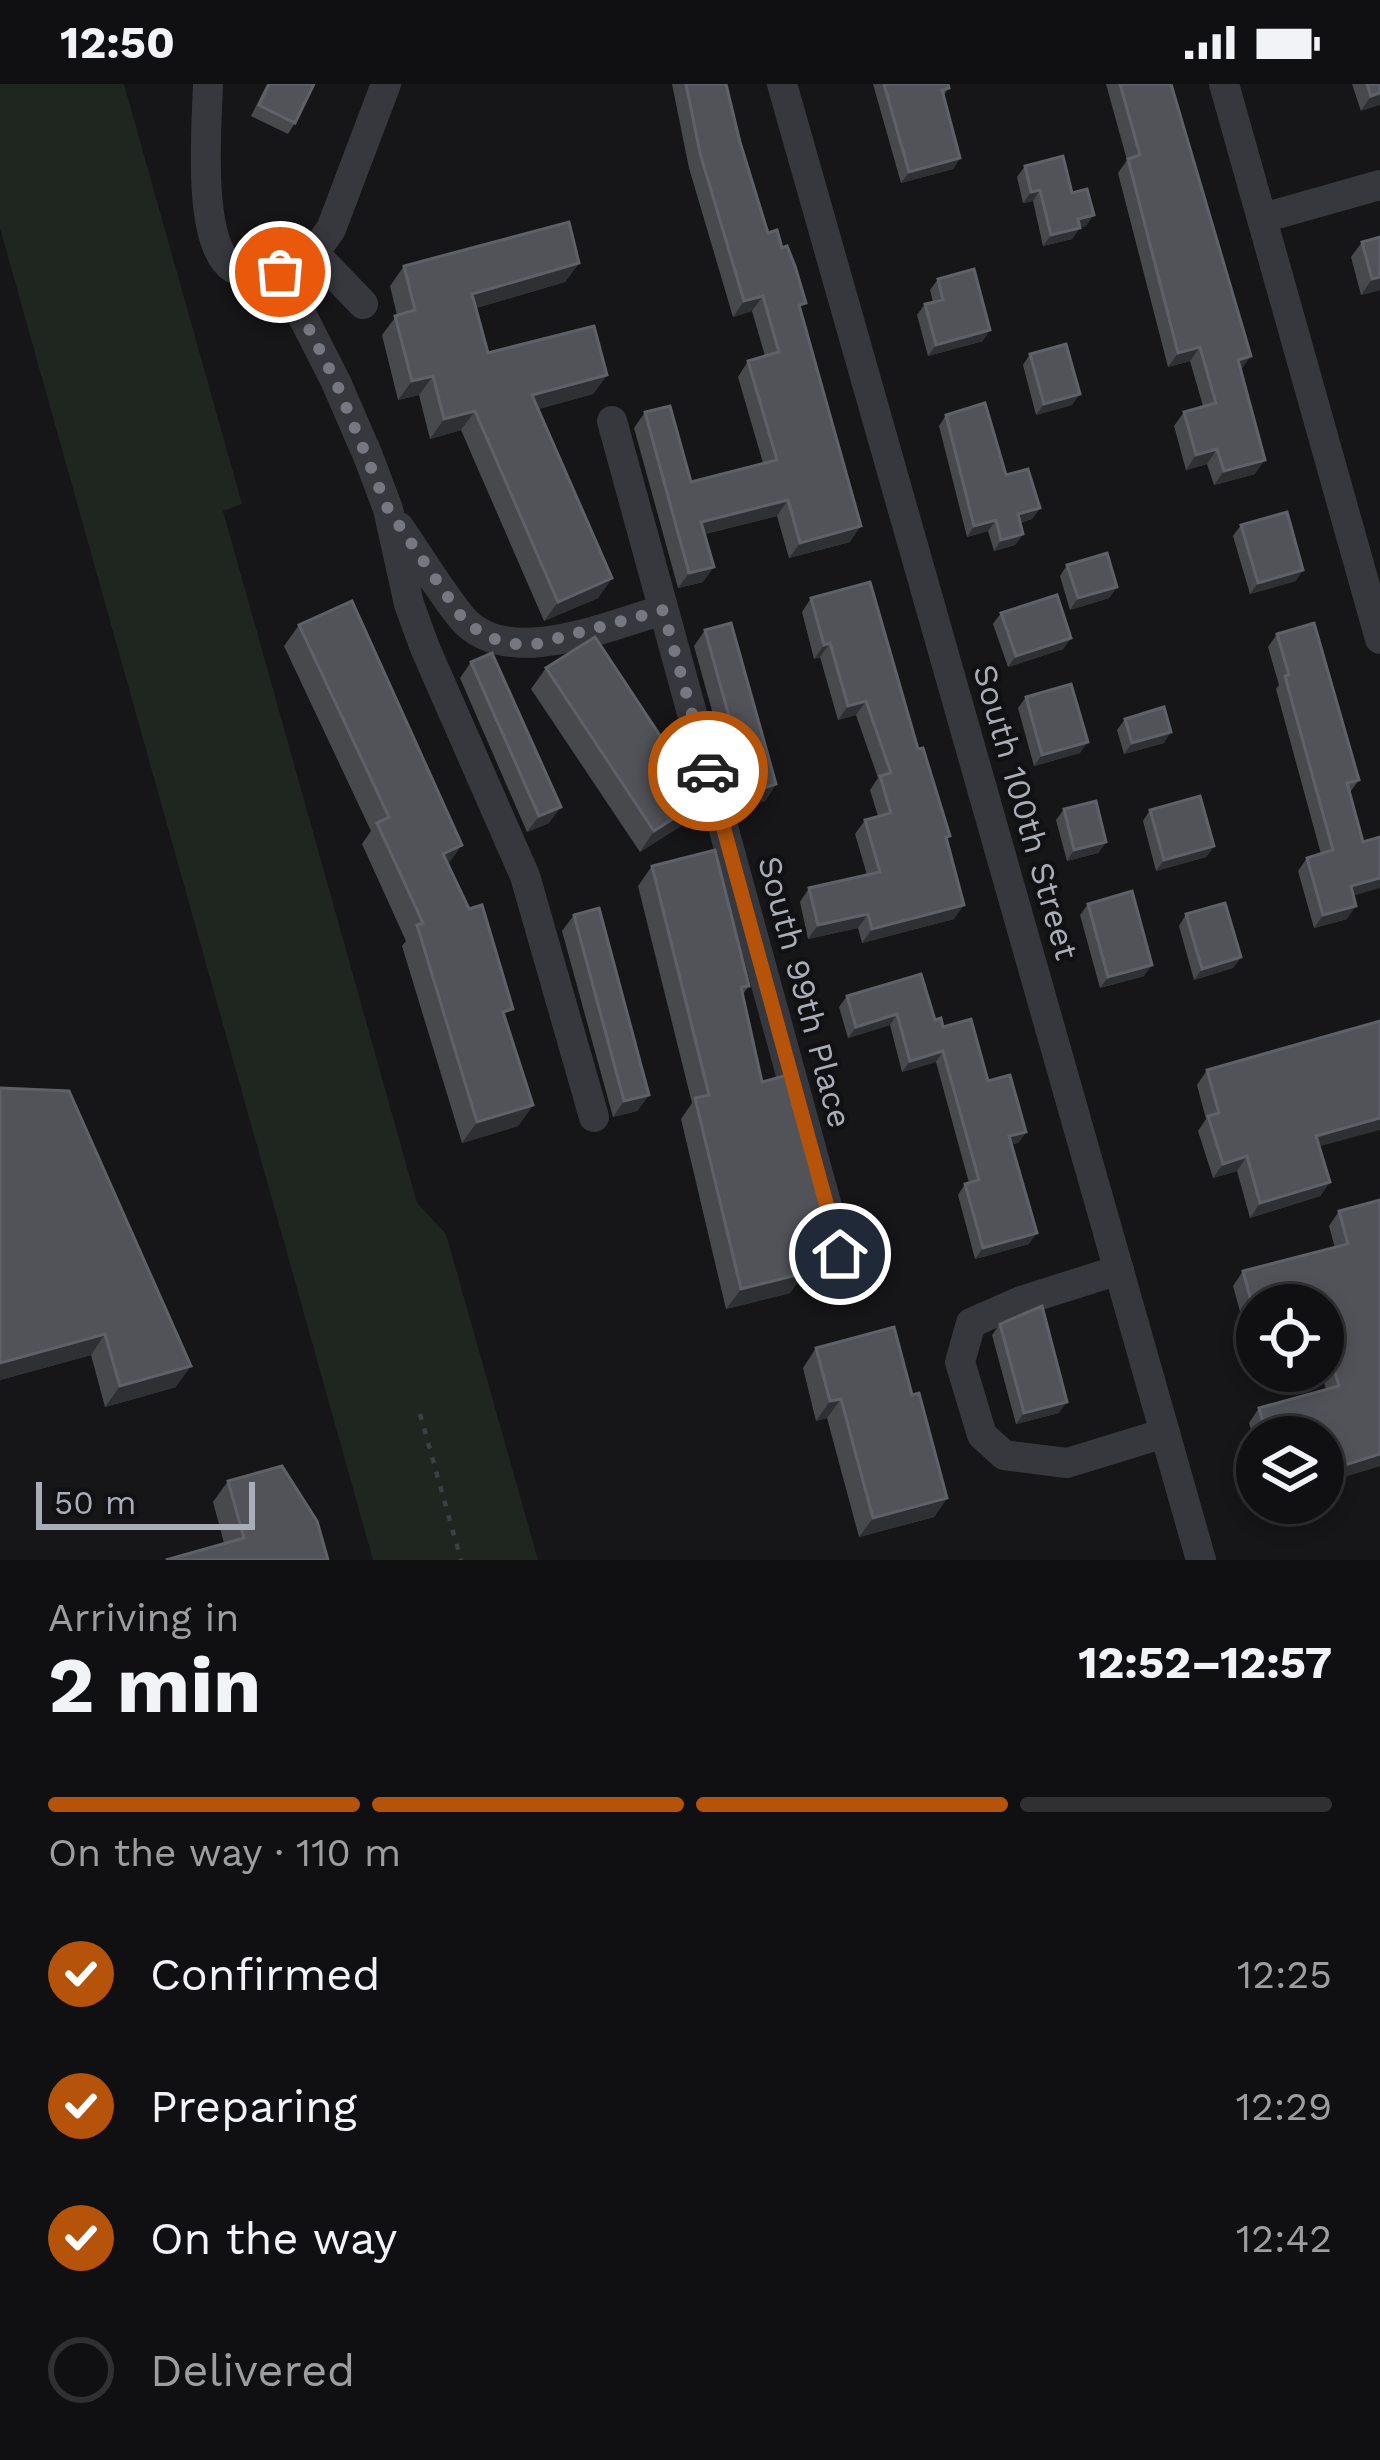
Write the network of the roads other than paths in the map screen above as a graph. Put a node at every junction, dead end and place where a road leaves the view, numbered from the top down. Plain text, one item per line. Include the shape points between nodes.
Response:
1 (208, 84) edge
2 (386, 84) edge
3 (782, 84) edge
4 (1224, 84) edge
5 (1380, 185) edge
6 (1263, 218) junction
7 (314, 253) junction
8 (280, 272) junction
9 (363, 304) dead end
10 (612, 421) dead end
11 (388, 509) junction
12 (663, 610) junction
13 (1380, 639) edge
14 (594, 1117) dead end
15 (840, 1254) edge
16 (1119, 1270) junction
17 (1165, 1433) junction
18 (1201, 1560) edge

1 - 8 street via 207,179 221,255 234,268
2 - 7 street via 331,230
3 - 16 street, South 100th Street
4 - 6 street
5 - 6 street
6 - 13 street
7 - 8 street
7 - 9 street
8 - 11 street
10 - 12 street, South 99th Place
11 - 12 street via 465,622 488,637 536,644
11 - 14 street via 425,648 525,876
12 - 15 street, South 99th Place
16 - 17 street, South 100th Street
16 - 17 street via 971,1323 960,1362 982,1436 1004,1455 1067,1463
17 - 18 street, South 100th Street

